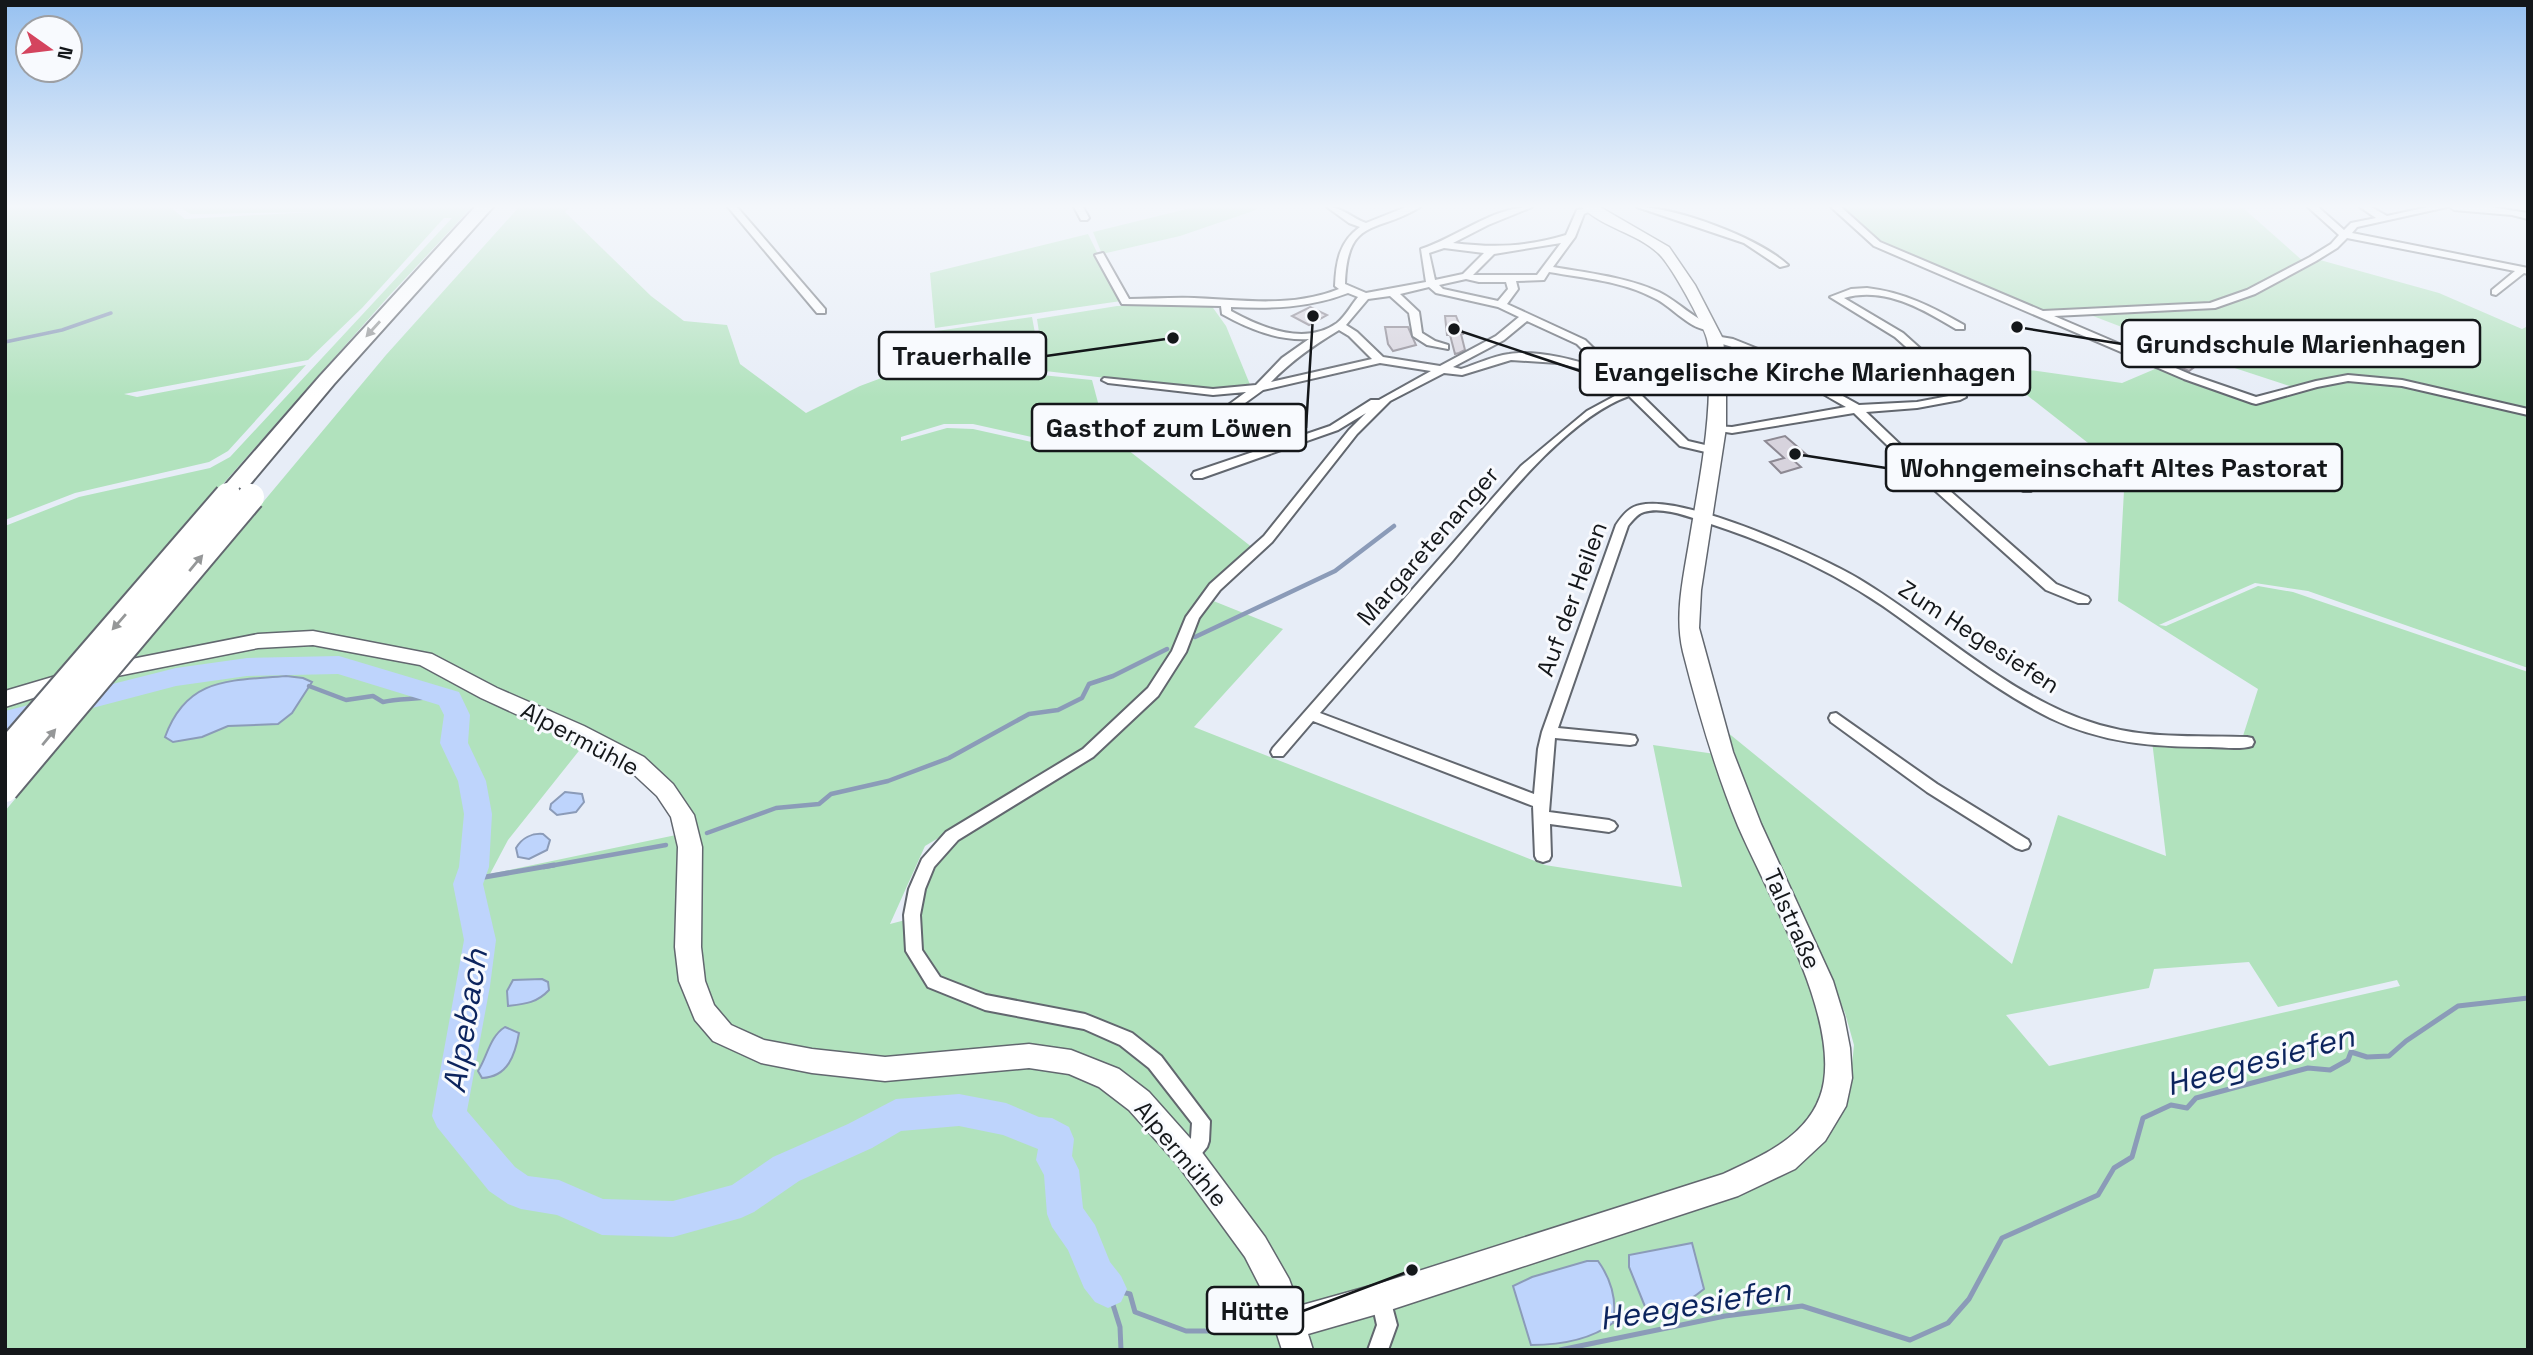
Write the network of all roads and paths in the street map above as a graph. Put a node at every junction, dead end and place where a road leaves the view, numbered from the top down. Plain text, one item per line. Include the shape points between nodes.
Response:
1 (427, 270) edge
2 (445, 270) edge
3 (786, 270) edge
4 (1108, 270) edge
5 (1341, 270) edge
6 (1428, 270) edge
7 (1472, 270) edge
8 (1546, 270) edge
9 (1676, 270) edge
10 (1934, 270) edge
11 (2293, 270) edge
12 (2525, 270) edge
13 (1544, 273) junction
14 (1466, 276) junction
15 (1511, 279) junction
16 (1431, 284) junction
17 (1345, 290) junction
18 (2496, 292) dead end
19 (1392, 293) junction
20 (1365, 296) junction
21 (1226, 304) junction
22 (1501, 305) junction
23 (821, 311) dead end
24 (2043, 314) junction
25 (1525, 317) junction
26 (1340, 326) junction
27 (1960, 327) dead end
28 (1713, 334) junction
29 (1322, 335) junction
30 (1444, 346) dead end
31 (1380, 360) junction
32 (1444, 369) junction
33 (1108, 380) dead end
34 (1620, 380) junction
35 (1259, 388) junction
36 (1630, 392) junction
37 (1386, 399) junction
38 (1857, 410) junction
39 (2528, 412) edge
40 (1717, 428) junction
41 (1132, 432) dead end
42 (1714, 450) junction
43 (1924, 474) junction
44 (1198, 475) dead end
45 (2027, 488) dead end
46 (240, 497) junction
47 (1702, 517) junction
48 (2083, 600) dead end
49 (5, 699) edge
50 (1311, 715) junction
51 (1836, 718) dead end
52 (1549, 732) junction
53 (1630, 740) dead end
54 (2247, 742) dead end
55 (1278, 752) dead end
56 (5, 754) edge
57 (5, 789) edge
58 (1542, 810) junction
59 (1609, 825) dead end
60 (2022, 844) dead end
61 (1543, 856) dead end
62 (1188, 1156) junction
63 (1381, 1298) junction
64 (1294, 1337) edge
65 (1378, 1350) edge

1 -> 46 highway via 327,380
2 - 46 highway
3 - 23 street
4 - 21 street via 1126,302
5 - 17 street via 1340,286
6 - 16 street
7 - 14 street
8 - 13 street
9 - 28 main road, Talstraße
10 - 24 street
11 - 24 street via 2211,306
12 - 18 street
13 - 15 street
13 - 28 street via 1611,281 1652,293
14 - 15 street
14 - 16 street
15 - 22 street via 1513,289
16 - 19 street
16 - 22 street via 1440,291
17 - 20 street
17 - 21 street via 1325,300
19 - 20 street
19 - 30 street via 1414,312 1417,334
20 - 26 street
21 - 29 street via 1226,312 1245,324 1291,336
22 - 25 street
24 - 39 street via 2256,401 2348,378 2402,383
25 - 32 street via 1500,338
25 - 34 street via 1581,342
26 - 29 street
26 - 31 street
27 - 38 street via 1935,312 1880,293 1848,292 1835,297 1899,335 1958,388 1960,397
28 - 38 street via 1755,351
28 - 40 main road, Talstraße
29 - 35 street via 1286,360
31 - 32 street
31 - 35 street
32 - 34 street via 1462,372 1510,357 1558,360
32 - 37 street
33 - 35 street via 1213,392
34 - 36 street
35 - 41 street via 1219,416
36 - 42 street via 1685,444
36 - 50 street, Margaretenanger via 1581,422 1525,469
37 - 44 street via 1377,400 1334,428
37 - 62 street via 1353,432 1268,539 1215,587 1193,617 1179,652 1153,692 1088,753 952,836 928,863 917,889 912,915 914,951 934,982 985,1002 1085,1022 1126,1039 1155,1062 1200,1121 1200,1141
38 - 40 street via 1732,430
38 - 43 street
40 - 42 main road, Talstraße
42 - 47 main road, Talstraße
43 - 45 street via 1991,460
43 - 48 street via 2051,587
46 -> 56 highway, bridge
57 -> 46 highway, bridge
47 - 52 street, Auf der Heilen via 1641,509 1622,525
47 - 54 street, Zum Hegesiefen via 1819,563 2028,699 2074,722 2124,738
47 - 63 main road, Talstraße via 1689,628 1695,666 1749,824 1820,981 1838,1048 1832,1106 1815,1132 1785,1159 1728,1186
49 - 62 main road, Alpermühle via 76,677 258,641 313,638 425,659 636,763 665,790 682,815 690,847 692,981 704,1012 722,1033 761,1051 885,1069 1029,1056 1071,1062 1109,1078 1139,1101
50 - 55 street, Margaretenanger
50 - 58 street
51 - 60 street via 1932,788
52 - 53 street
52 - 58 street, Auf der Heilen
58 - 59 street
58 - 61 street, Auf der Heilen
62 - 64 main road, Alpermühle via 1255,1247 1278,1290
63 - 64 main road, Talstraße
63 - 65 street via 1387,1325

